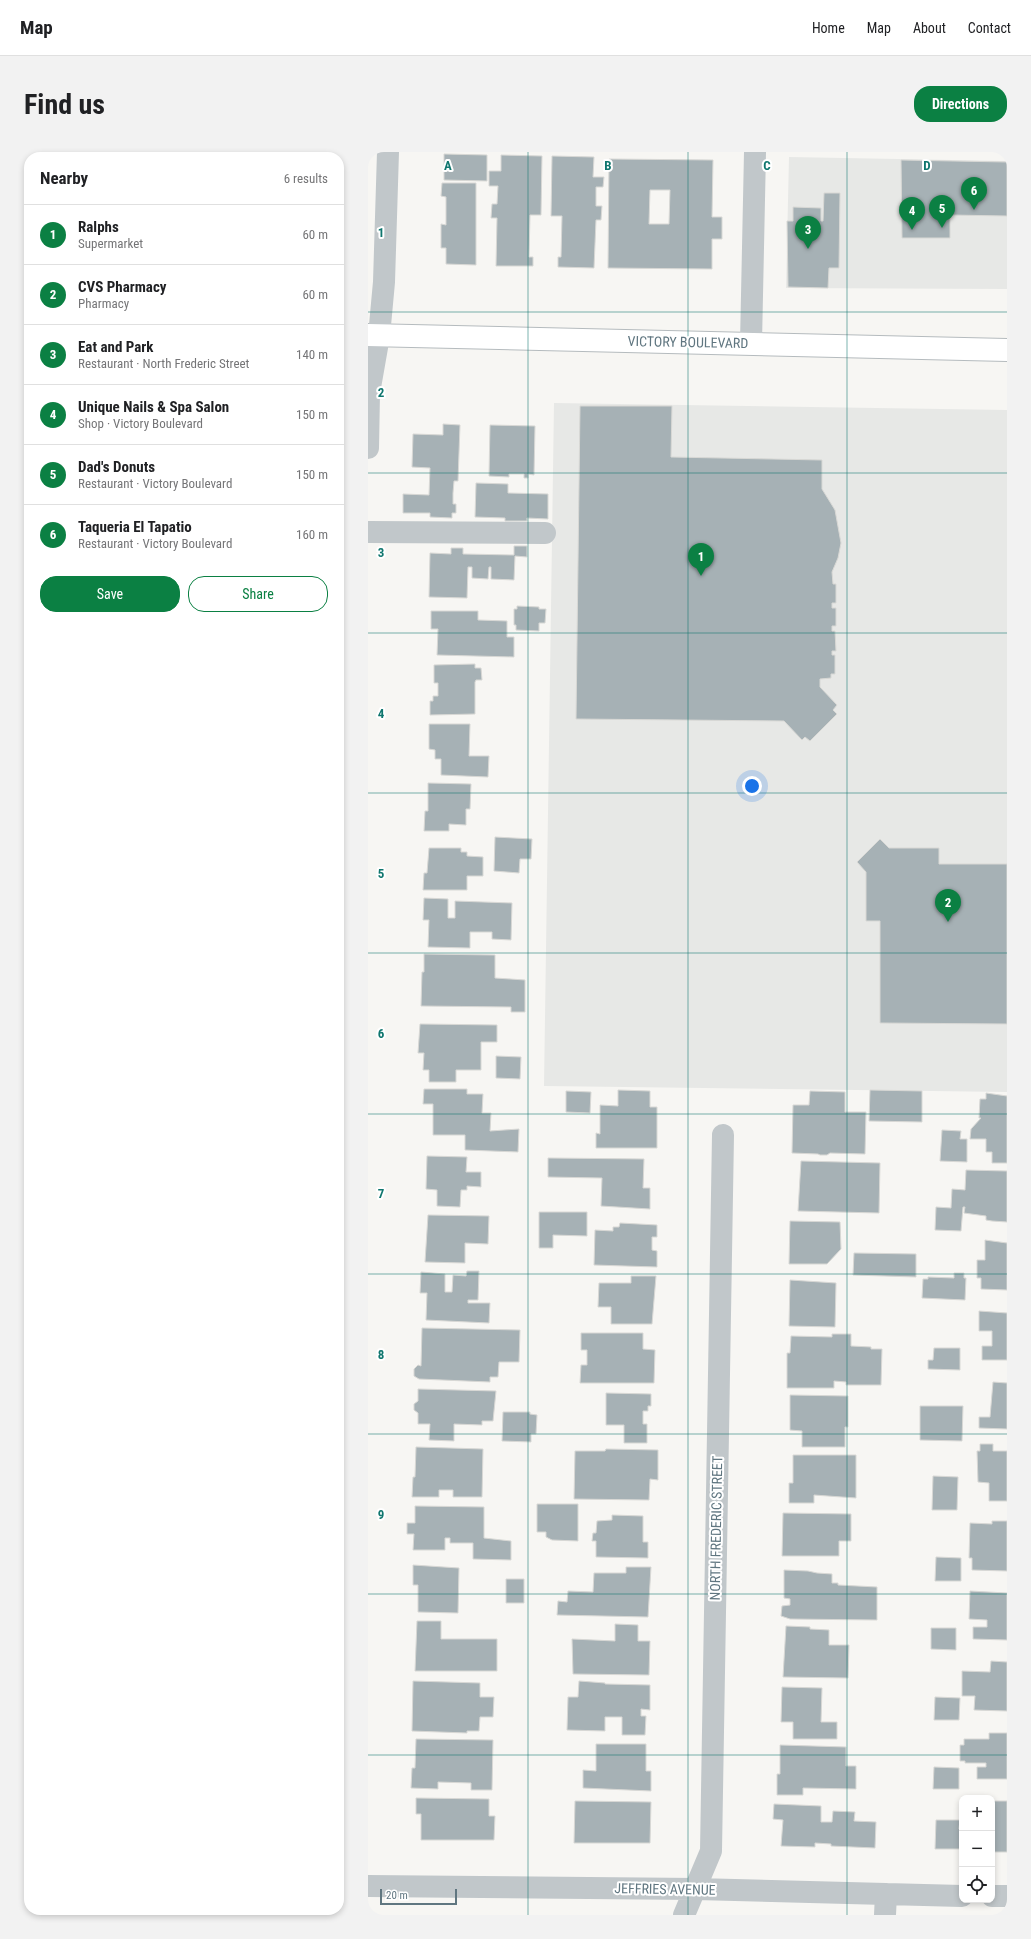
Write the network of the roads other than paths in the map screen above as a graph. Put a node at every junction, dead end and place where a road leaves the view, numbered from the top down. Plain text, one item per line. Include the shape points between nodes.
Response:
1 (388, 152) edge
2 (754, 152) edge
3 (373, 336) edge
4 (752, 343) junction
5 (1007, 350) edge
6 (368, 448) edge
7 (368, 532) edge
8 (545, 533) dead end
9 (722, 1135) dead end
10 (368, 1886) edge
11 (696, 1889) junction
12 (959, 1896) edge
13 (995, 1896) edge
14 (1007, 1896) edge
15 (885, 1905) edge
16 (684, 1915) edge

1 - 3 street via 384,282
2 - 4 street
3 - 4 main road, VICTORY BOULEVARD
3 - 6 street
4 - 5 main road, VICTORY BOULEVARD
7 - 8 street
9 - 11 street, NORTH FREDERIC STREET via 711,1851
10 - 11 street, JEFFRIES AVENUE
11 - 15 street, JEFFRIES AVENUE
11 - 16 street, NORTH FREDERIC STREET
12 - 15 street, JEFFRIES AVENUE
13 - 14 street

